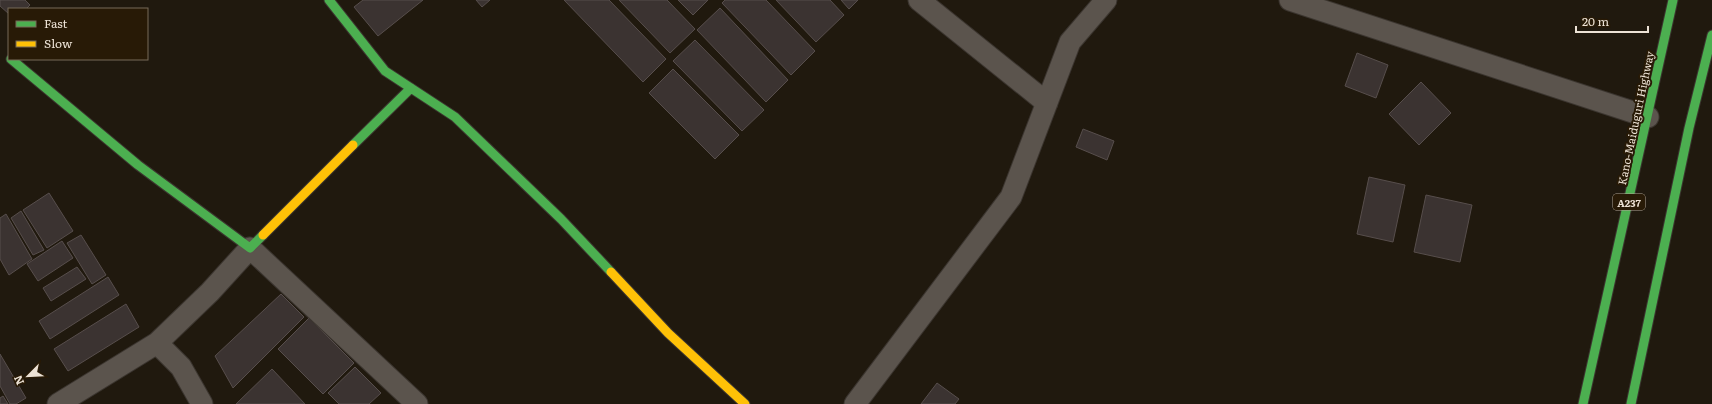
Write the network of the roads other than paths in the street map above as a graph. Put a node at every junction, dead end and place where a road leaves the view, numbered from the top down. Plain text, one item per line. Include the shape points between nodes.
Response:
1 (329, 0) edge
2 (919, 0) edge
3 (1106, 0) edge
4 (1290, 0) edge
5 (1673, 0) edge
6 (1712, 35) edge
7 (0, 50) edge
8 (8, 56) edge
9 (12, 60) edge
10 (411, 88) junction
11 (1047, 103) junction
12 (1648, 117) junction
13 (250, 248) junction
14 (157, 343) junction
15 (58, 404) edge
16 (202, 404) edge
17 (417, 404) edge
18 (745, 404) edge
19 (855, 404) edge
20 (1583, 404) edge
21 (1631, 404) edge

1 - 10 main road via 385,71
2 - 11 street
3 - 11 street via 1070,42
4 - 12 street
5 - 12 main road, Kano-Maiduguri Highway / A237
6 - 21 main road via 1689,128
7 - 8 street
9 - 13 main road via 138,164
10 - 13 main road
10 - 18 main road via 455,117 561,219 668,333
11 - 19 street via 1011,197
12 - 20 main road, Kano-Maiduguri Highway / A237
13 - 14 street via 210,292
13 - 17 street
14 - 15 street
14 - 16 street via 181,367

